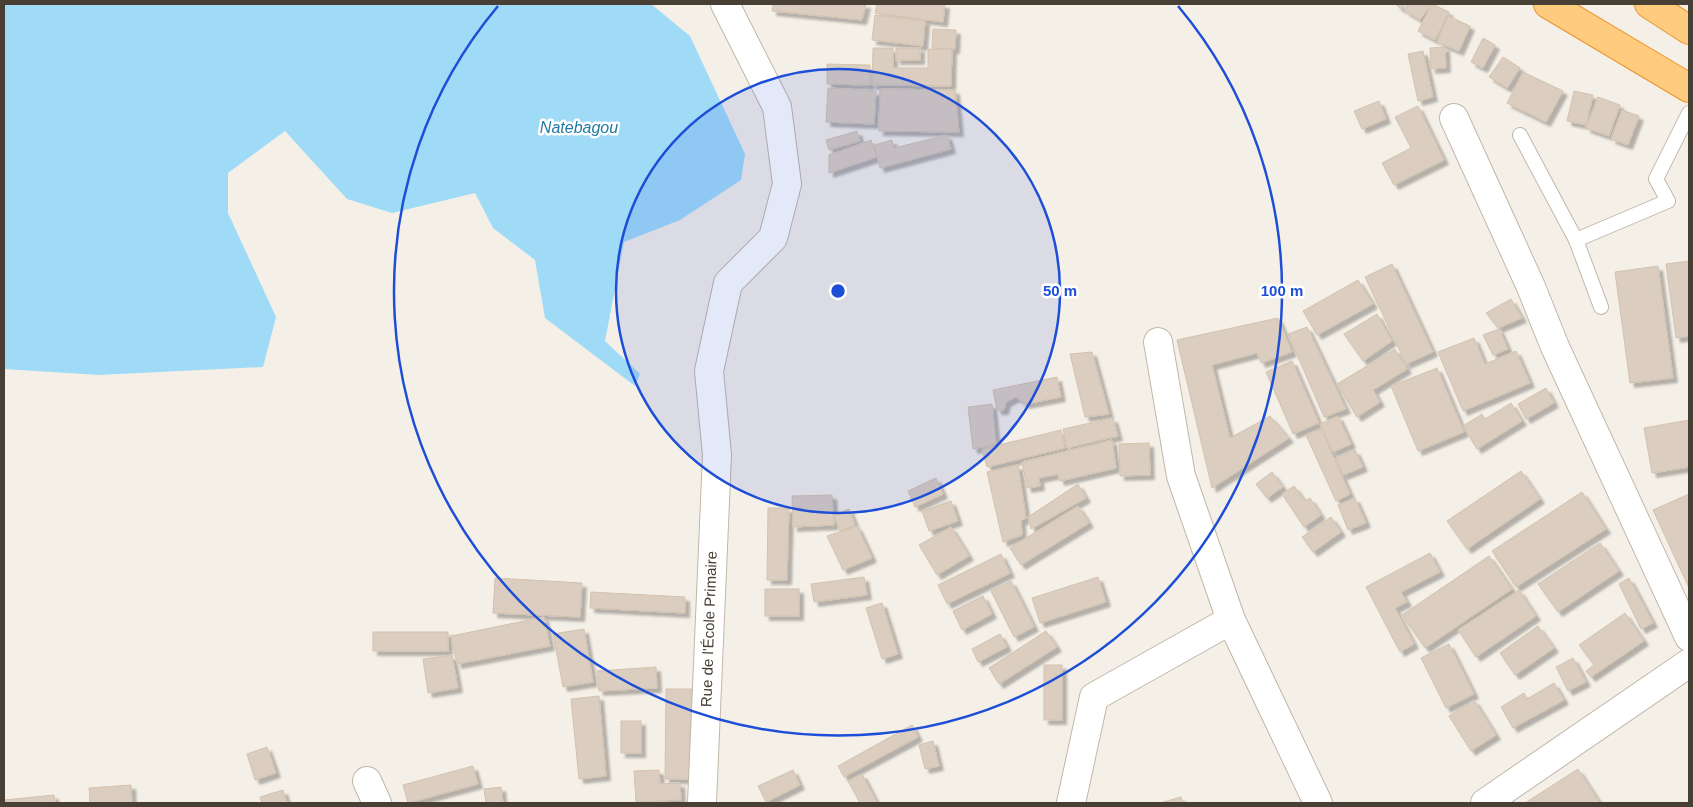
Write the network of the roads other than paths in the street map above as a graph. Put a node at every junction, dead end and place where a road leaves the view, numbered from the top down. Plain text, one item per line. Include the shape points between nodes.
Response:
1 (725, 4) edge
2 (1548, 4) edge
3 (1649, 4) edge
4 (1685, 21) edge
5 (1689, 88) edge
6 (1689, 113) edge
7 (1454, 118) dead end
8 (1520, 135) dead end
9 (1576, 240) junction
10 (1601, 307) dead end
11 (1158, 342) dead end
12 (1232, 620) junction
13 (1689, 637) edge
14 (1689, 663) edge
15 (702, 803) edge
16 (1071, 803) edge
17 (1318, 803) edge
18 (1484, 803) edge

1 - 15 street, Rue de l'École Primaire via 777,107 787,184 773,238 728,283 709,370 717,455
2 - 5 highway
3 - 4 highway
6 - 9 lane via 1656,179 1668,201
7 - 13 street via 1531,286 1555,348
8 - 9 lane
9 - 10 lane
11 - 12 street via 1181,476
12 - 16 street via 1094,697
12 - 17 street
14 - 18 street

